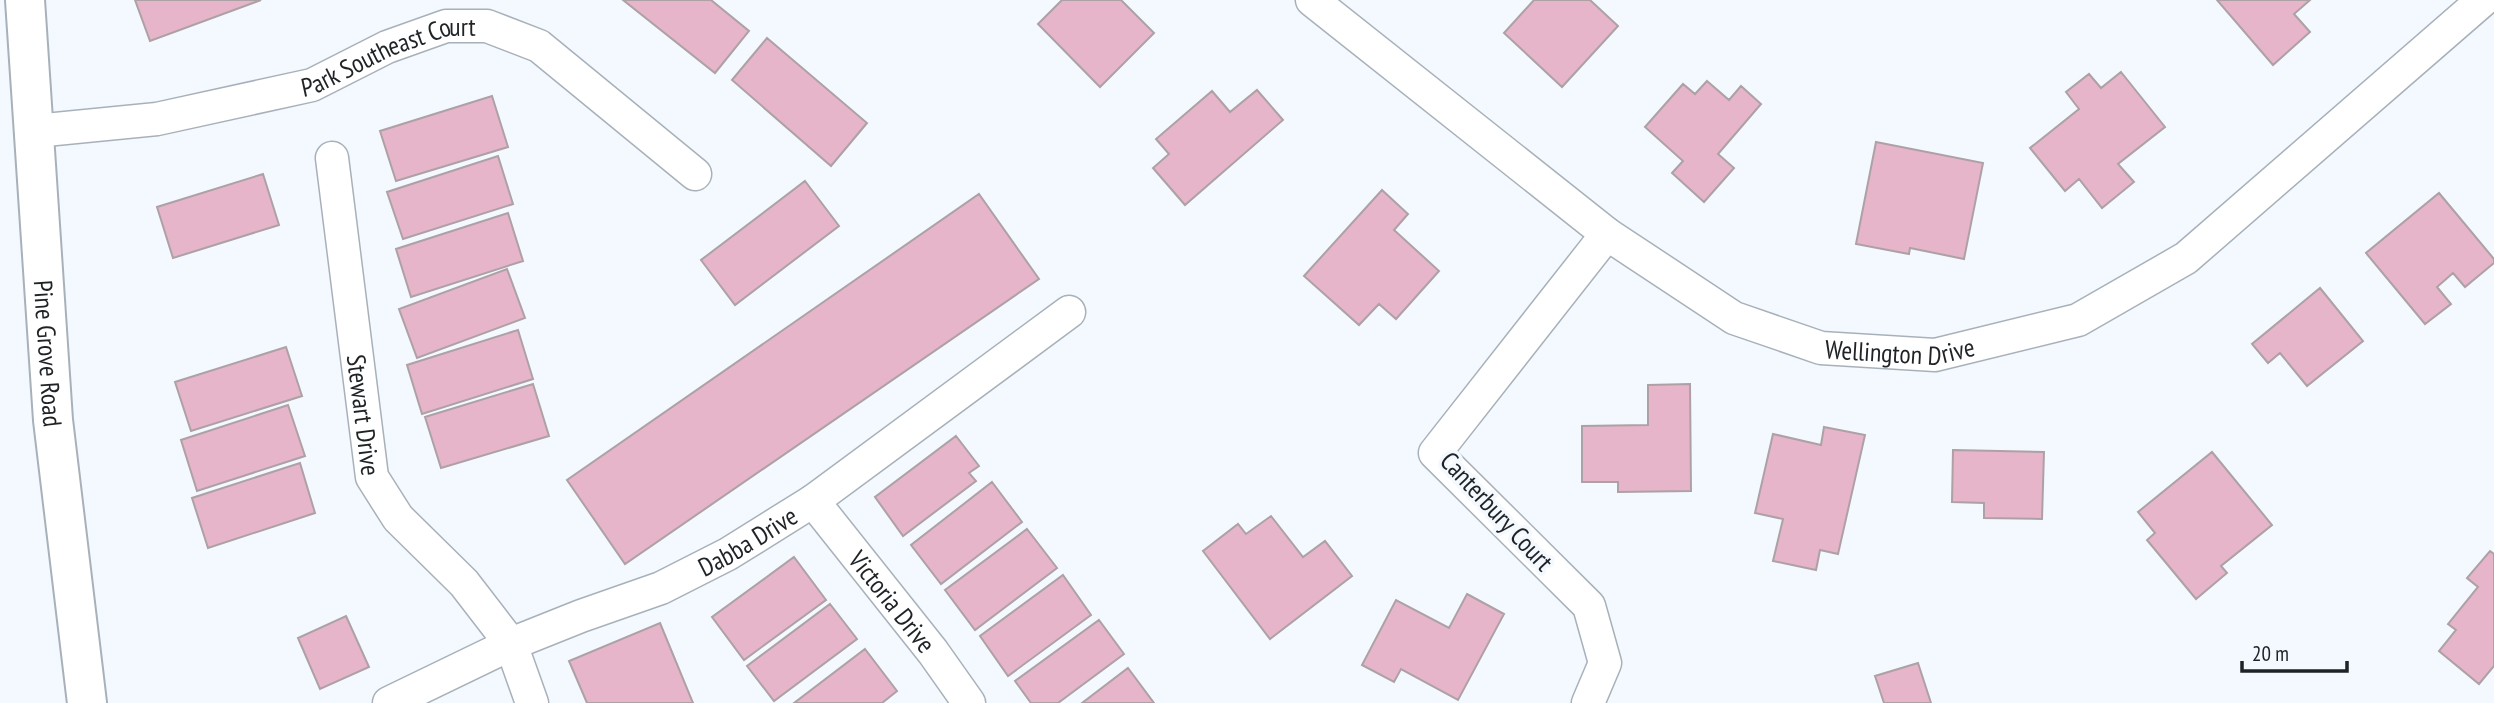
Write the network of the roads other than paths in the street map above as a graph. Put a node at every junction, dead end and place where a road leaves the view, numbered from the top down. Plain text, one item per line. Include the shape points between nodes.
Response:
1 (26, 0) edge
2 (1312, 0) edge
3 (2483, 0) edge
4 (35, 131) junction
5 (332, 158) dead end
6 (695, 174) dead end
7 (1608, 234) junction
8 (1069, 312) dead end
9 (813, 501) junction
10 (511, 644) junction
11 (88, 703) edge
12 (389, 703) edge
13 (532, 703) edge
14 (969, 703) edge
15 (1588, 703) edge

1 - 4 street, Pine Grove Road
2 - 7 street, Wellington Drive
3 - 7 street, Wellington Drive via 2186,258 2078,320 1935,355 1821,348 1734,318
4 - 6 street, Park Southeast Court via 157,119 312,85 387,47 446,26 487,26 539,46
4 - 11 street, Pine Grove Road via 52,421
5 - 10 street, Stewart Drive via 372,477 398,519 464,583
7 - 15 street, Canterbury Court via 1435,453 1589,606 1605,663
8 - 9 street, Dabba Drive
9 - 10 street, Dabba Drive via 728,554 661,588
9 - 14 street, Victoria Drive
10 - 12 street, Dabba Drive
10 - 13 street, Stewart Drive

